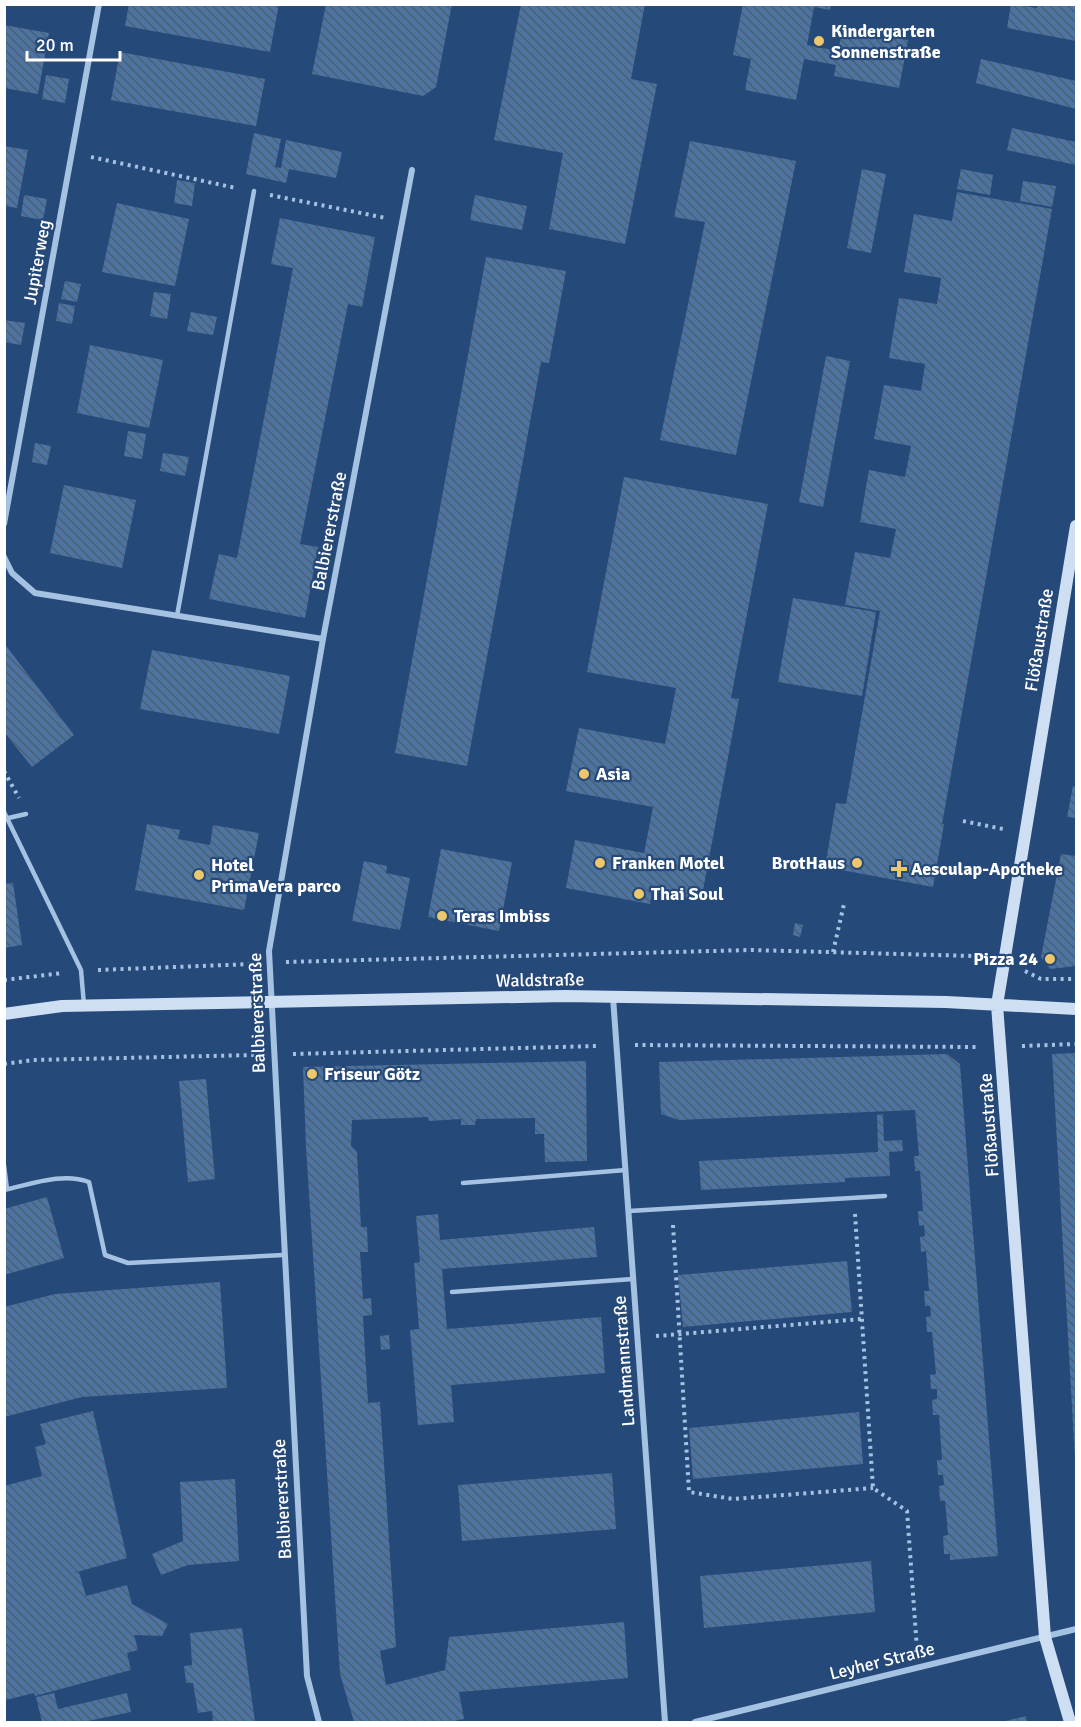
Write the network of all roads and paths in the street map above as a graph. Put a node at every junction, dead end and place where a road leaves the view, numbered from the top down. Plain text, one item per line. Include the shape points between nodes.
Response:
1 (99, 4) edge
2 (412, 170) dead end
3 (254, 191) dead end
4 (4, 524) edge
5 (1077, 526) edge
6 (4, 557) edge
7 (177, 616) junction
8 (323, 639) junction
9 (4, 812) edge
10 (26, 814) dead end
11 (6, 819) edge
12 (963, 821) dead end
13 (978, 825) dead end
14 (844, 904) dead end
15 (833, 952) junction
16 (973, 956) dead end
17 (269, 963) junction
18 (1022, 969) dead end
19 (81, 970) junction
20 (1077, 979) edge
21 (4, 980) edge
22 (614, 997) junction
23 (270, 1000) junction
24 (84, 1005) junction
25 (997, 1005) junction
26 (1077, 1009) edge
27 (4, 1014) edge
28 (1077, 1044) edge
29 (617, 1045) junction
30 (1034, 1045) dead end
31 (974, 1047) dead end
32 (273, 1054) junction
33 (4, 1064) edge
34 (4, 1165) edge
35 (626, 1170) junction
36 (463, 1183) dead end
37 (6, 1190) edge
38 (885, 1196) dead end
39 (854, 1198) junction
40 (672, 1209) junction
41 (628, 1211) junction
42 (283, 1255) junction
43 (633, 1279) junction
44 (452, 1292) dead end
45 (862, 1319) junction
46 (680, 1334) junction
47 (638, 1337) junction
48 (873, 1488) junction
49 (1077, 1629) edge
50 (1045, 1637) junction
51 (918, 1668) junction
52 (320, 1722) edge
53 (665, 1722) edge
54 (695, 1722) edge
55 (1070, 1722) edge

1 - 4 street, Jupiterweg
2 - 8 street, Balbiererstraße
3 - 7 lane
5 - 25 street, Flößaustraße
6 - 7 street via 12,573 35,592
7 - 8 street
8 - 17 street, Balbiererstraße
9 - 11 lane
10 - 11 lane
11 - 19 lane
12 - 13 path
14 - 15 path
15 - 16 path
15 - 17 path via 751,950
17 - 19 path
17 - 23 street, Balbiererstraße
18 - 20 path via 1041,979
19 - 21 path
19 - 24 lane
22 - 23 street, Waldstraße
22 - 25 street, Waldstraße
22 - 29 street, Landmannstraße
23 - 24 street, Waldstraße
23 - 32 street, Balbiererstraße
24 - 27 street, Waldstraße
25 - 26 street, Waldstraße
25 - 50 street, Flößaustraße
28 - 30 path
29 - 31 path
29 - 32 path
29 - 35 street, Landmannstraße
32 - 33 path
32 - 42 street, Balbiererstraße
34 - 37 lane
35 - 36 lane
35 - 41 street, Landmannstraße
37 - 42 lane via 76,1177 89,1182 105,1256 128,1263
38 - 39 lane
39 - 40 lane
39 - 45 path
40 - 41 lane
40 - 46 path
41 - 43 street, Landmannstraße
42 - 52 street, Balbiererstraße via 307,1676
43 - 44 lane
43 - 47 street, Landmannstraße
45 - 46 path
45 - 48 path
46 - 47 path
46 - 48 path via 689,1492 733,1499
47 - 53 street, Landmannstraße
48 - 51 path via 907,1511
49 - 50 street, Leyher Straße
50 - 51 street, Leyher Straße
50 - 55 street, Flößaustraße
51 - 54 street, Leyher Straße

